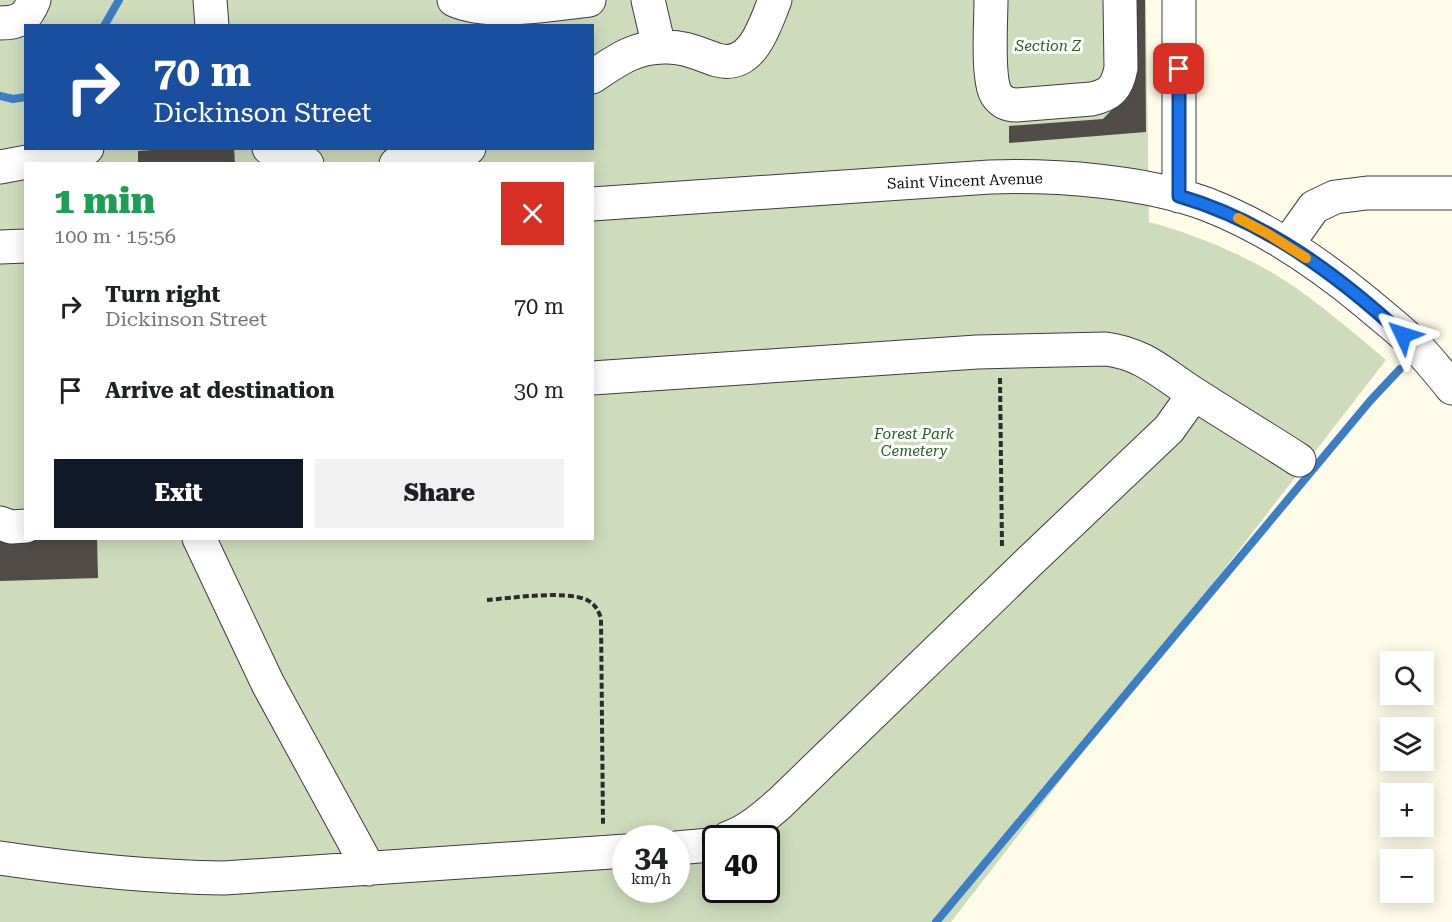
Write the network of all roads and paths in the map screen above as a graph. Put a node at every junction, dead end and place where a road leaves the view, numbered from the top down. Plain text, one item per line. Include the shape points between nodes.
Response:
1 (210, 0) edge
2 (454, 0) edge
3 (589, 0) edge
4 (648, 0) edge
5 (775, 0) edge
6 (991, 0) edge
7 (1120, 0) edge
8 (1179, 0) edge
9 (212, 24) edge
10 (659, 47) junction
11 (594, 76) edge
12 (273, 150) edge
13 (461, 150) edge
14 (88, 152) edge
15 (29, 162) edge
16 (301, 162) edge
17 (407, 162) edge
18 (24, 163) edge
19 (0, 167) edge
20 (1452, 193) edge
21 (1179, 196) junction
22 (594, 204) edge
23 (1287, 245) junction
24 (24, 246) edge
25 (0, 247) edge
26 (1000, 352) junction
27 (594, 378) edge
28 (1452, 388) edge
29 (1194, 394) junction
30 (1299, 460) dead end
31 (0, 523) edge
32 (24, 526) edge
33 (200, 540) edge
34 (1002, 587) junction
35 (488, 600) dead end
36 (612, 825) edge
37 (752, 825) edge
38 (612, 852) edge
39 (0, 858) edge
40 (369, 869) junction

1 - 9 street
2 - 3 street via 498,9
4 - 10 street
5 - 10 street via 758,39 740,58 725,62 676,47
6 - 7 street via 993,87 999,99 1009,105 1091,99 1112,91 1120,68
8 - 21 street
10 - 11 street via 628,54
12 - 16 street
13 - 17 street
14 - 15 street
18 - 19 street
20 - 23 street via 1335,197 1314,207
21 - 22 street, Saint Vincent Avenue via 1095,182 1014,177
21 - 23 street, Saint Vincent Avenue via 1227,213
23 - 28 street, Saint Vincent Avenue via 1344,285 1413,343
24 - 25 street
26 - 27 street
26 - 29 street via 1117,350 1140,357
26 - 34 path
29 - 30 street
29 - 34 street via 1169,429
31 - 32 street
33 - 40 street via 268,684
34 - 37 street via 780,803
35 - 36 path via 563,595 576,596 597,608 601,618
38 - 40 street
39 - 40 street via 65,868 198,878

